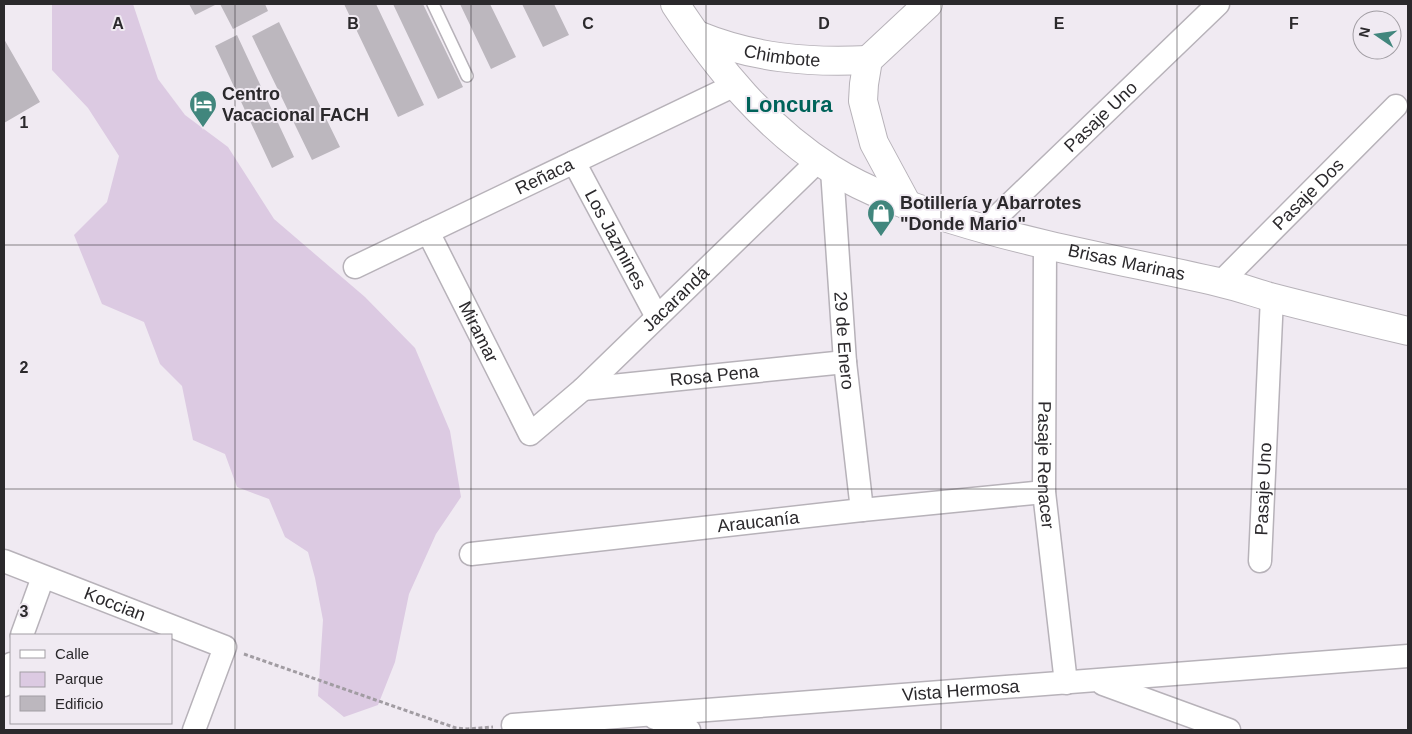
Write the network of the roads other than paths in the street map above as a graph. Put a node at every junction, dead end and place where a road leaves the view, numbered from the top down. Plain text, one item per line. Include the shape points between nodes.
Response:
1 (433, 4) edge
2 (675, 4) edge
3 (928, 4) edge
4 (1218, 4) edge
5 (697, 35) junction
6 (868, 60) junction
7 (467, 76) dead end
8 (735, 85) junction
9 (1396, 106) dead end
10 (574, 162) junction
11 (825, 165) junction
12 (908, 206) junction
13 (984, 230) junction
14 (428, 232) junction
15 (1044, 245) junction
16 (355, 267) dead end
17 (1220, 283) junction
18 (1272, 297) junction
19 (658, 317) junction
20 (1408, 331) edge
21 (845, 362) junction
22 (583, 388) junction
23 (530, 434) joint
24 (1044, 492) junction
25 (862, 510) junction
26 (471, 554) dead end
27 (1260, 560) dead end
28 (4, 562) edge
29 (44, 577) junction
30 (22, 634) edge
31 (1408, 656) edge
32 (10, 667) edge
33 (1095, 681) junction
34 (1066, 683) junction
35 (4, 685) edge
36 (647, 715) junction
37 (512, 725) road end
38 (573, 725) edge
39 (194, 730) edge
40 (689, 730) edge
41 (1229, 730) edge

1 - 7 lane
2 - 5 street, Brisas Marinas
3 - 6 street
4 - 13 street, Pasaje Uno
5 - 6 street, Chimbote via 724,46 777,57 810,61
5 - 8 street, Brisas Marinas
6 - 12 street via 863,101 868,122 874,143
8 - 10 street, Reñaca
8 - 11 street, Brisas Marinas via 774,126
9 - 17 street, Pasaje Dos
10 - 14 street, Reñaca
10 - 19 street, Los Jazmines
11 - 12 street, Brisas Marinas via 874,192
11 - 19 street, Jacarandá
11 - 21 street, 29 de Enero
12 - 13 street, Brisas Marinas
13 - 15 street, Brisas Marinas
14 - 16 street, Reñaca
14 - 23 street, Miramar
15 - 17 street, Brisas Marinas
15 - 24 street, Pasaje Renacer
17 - 18 street, Brisas Marinas
18 - 20 street, Brisas Marinas
18 - 27 street, Pasaje Uno
19 - 22 street, Jacarandá
21 - 22 street, Rosa Pena
21 - 25 street, 29 de Enero
22 - 23 street, Jacarandá
24 - 25 street, Araucanía
24 - 34 street, Pasaje Renacer
25 - 26 street, Araucanía
28 - 29 street, Koccian
29 - 30 street
29 - 39 street, Koccian via 225,647
31 - 33 street, Vista Hermosa
32 - 35 street
33 - 34 street, Vista Hermosa
33 - 41 street
34 - 36 street, Vista Hermosa
36 - 38 street, Vista Hermosa
36 - 40 street
37 - 38 street, Vista Hermosa

